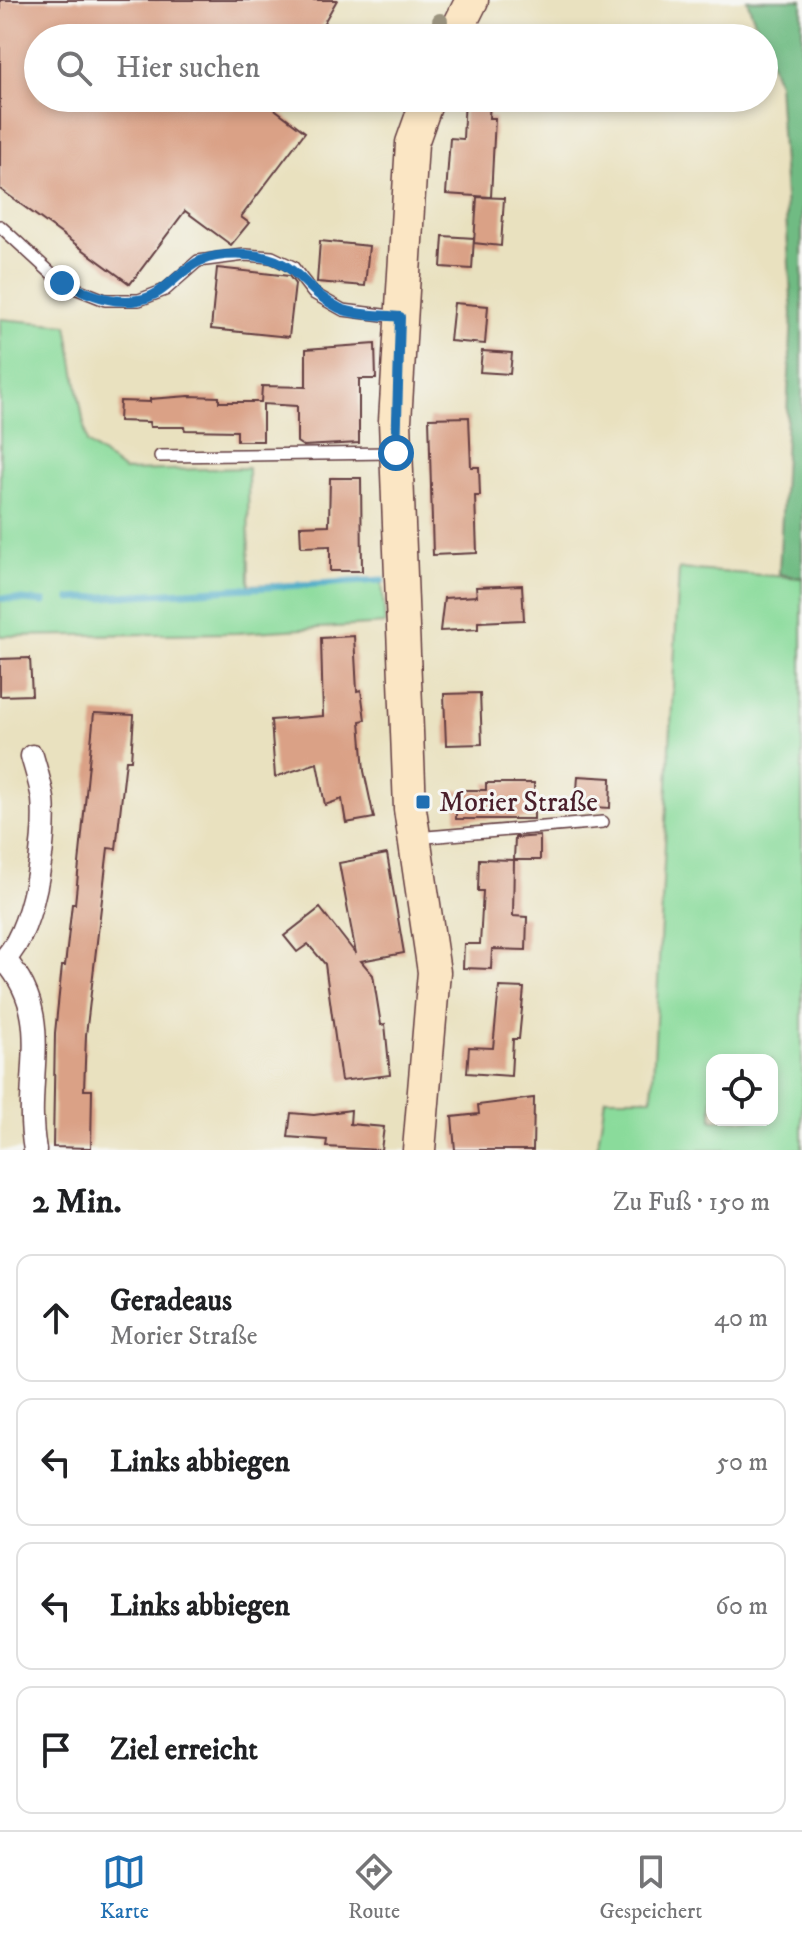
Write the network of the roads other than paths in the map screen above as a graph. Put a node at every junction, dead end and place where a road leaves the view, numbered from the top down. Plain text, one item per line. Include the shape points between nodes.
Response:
1 (472, 0) edge
2 (460, 24) edge
3 (423, 112) edge
4 (0, 226) edge
5 (400, 317) junction
6 (396, 453) junction
7 (160, 456) dead end
8 (32, 756) dead end
9 (603, 822) dead end
10 (414, 838) junction
11 (2, 962) edge
12 (35, 1150) edge
13 (419, 1150) edge

1 - 2 main road
3 - 5 main road via 412,143
4 - 5 lane via 62,283 105,300 139,300 165,290 198,261 245,255 272,257 293,267 313,293 343,310
5 - 6 main road
6 - 7 lane
6 - 10 main road
8 - 11 street via 43,800 35,890 21,936
9 - 10 lane
10 - 13 main road via 434,972
11 - 12 street via 24,985 35,1015 30,1110

